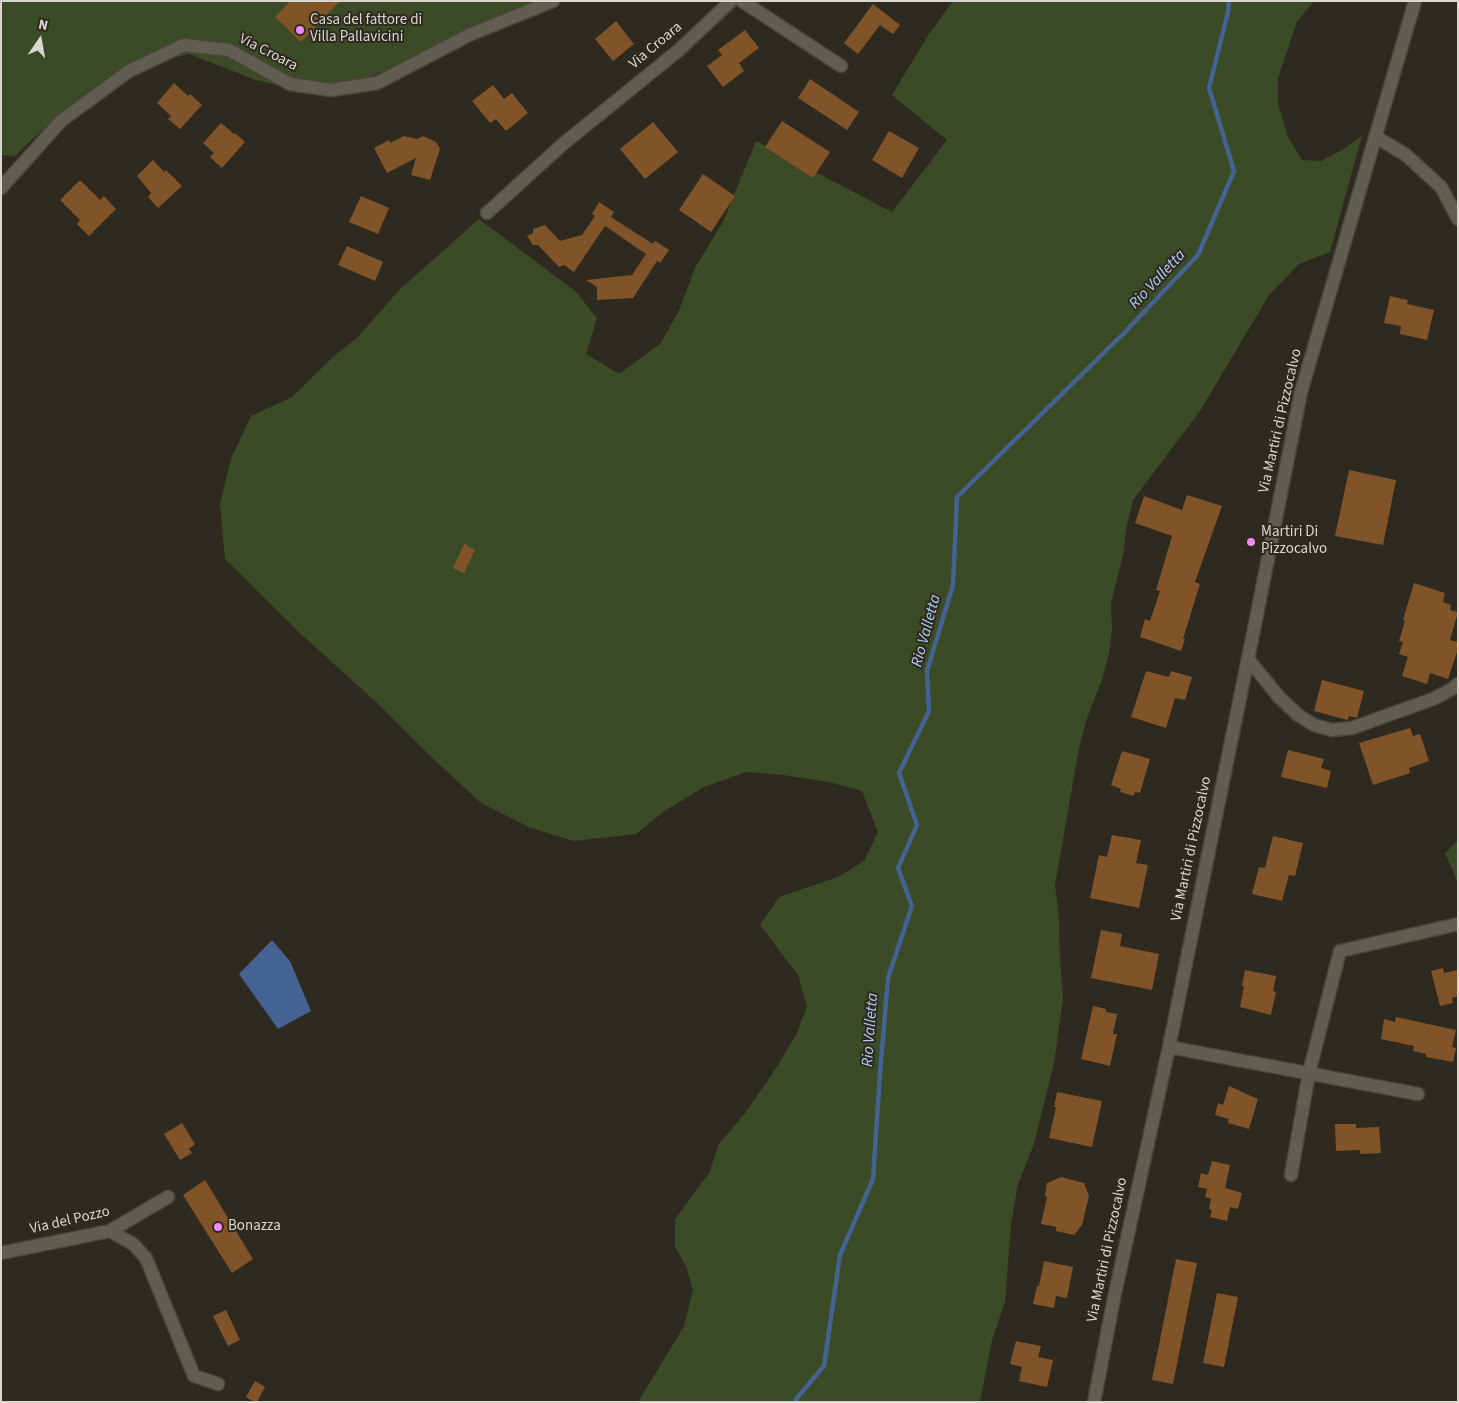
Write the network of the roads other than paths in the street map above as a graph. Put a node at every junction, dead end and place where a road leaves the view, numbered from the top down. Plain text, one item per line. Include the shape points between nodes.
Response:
1 (553, 1) edge
2 (731, 1) edge
3 (742, 1) edge
4 (1415, 1) edge
5 (841, 66) dead end
6 (1376, 137) junction
7 (1, 188) edge
8 (487, 213) dead end
9 (1458, 219) edge
10 (1248, 659) junction
11 (1458, 684) edge
12 (1458, 924) edge
13 (1169, 1047) junction
14 (1309, 1073) junction
15 (1418, 1094) dead end
16 (1291, 1175) dead end
17 (168, 1197) dead end
18 (110, 1231) junction
19 (1, 1252) edge
20 (218, 1384) dead end
21 (1094, 1402) edge

1 - 7 street, Via Croara via 469,35 377,83 331,90 290,84 229,50 184,44 128,71 61,122
2 - 8 street, Via Croara via 679,50 563,144
3 - 5 street
4 - 6 street, Via Martiri di Pizzocalvo
6 - 9 street via 1406,155 1441,187
6 - 10 street, Via Martiri di Pizzocalvo via 1301,392
10 - 11 street via 1298,715 1314,725 1332,730 1352,728 1433,699
10 - 13 street, Via Martiri di Pizzocalvo
12 - 14 street via 1340,951
13 - 14 street
13 - 21 street, Via Martiri di Pizzocalvo
14 - 15 street
14 - 16 street
17 - 18 street, Via del Pozzo
18 - 19 street, Via del Pozzo
18 - 20 street via 133,1244 146,1258 194,1376

